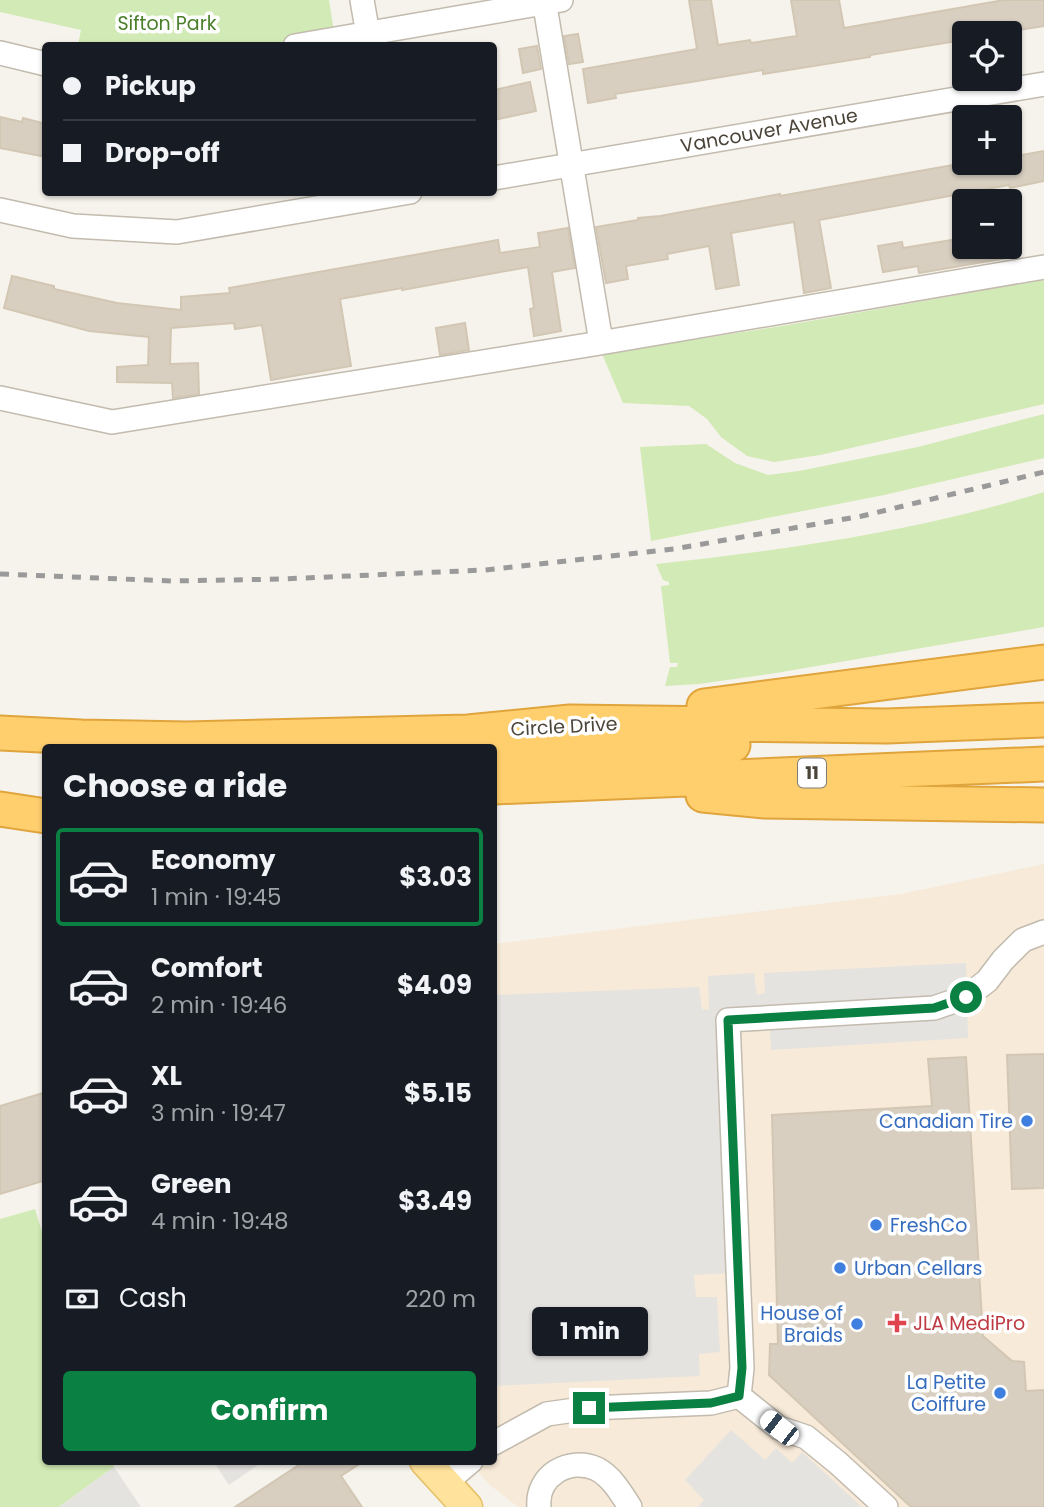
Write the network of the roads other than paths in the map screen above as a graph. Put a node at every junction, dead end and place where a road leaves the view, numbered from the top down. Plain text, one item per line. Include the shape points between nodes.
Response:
1 (362, 0) edge
2 (550, 1) edge
3 (369, 39) edge
4 (337, 42) edge
5 (0, 53) edge
6 (42, 63) edge
7 (1044, 84) edge
8 (570, 164) junction
9 (497, 177) edge
10 (383, 196) edge
11 (0, 210) edge
12 (1044, 267) edge
13 (601, 342) junction
14 (0, 398) edge
15 (1044, 662) edge
16 (1044, 720) edge
17 (570, 722) junction
18 (887, 726) junction
19 (0, 735) edge
20 (42, 744) edge
21 (497, 755) edge
22 (1044, 764) edge
23 (579, 783) junction
24 (497, 788) edge
25 (0, 796) edge
26 (42, 798) edge
27 (1044, 805) edge
28 (0, 809) edge
29 (42, 815) edge
30 (1044, 932) edge
31 (739, 1396) junction
32 (497, 1441) edge
33 (428, 1465) edge
34 (466, 1465) edge
35 (444, 1484) junction
36 (467, 1507) edge
37 (539, 1507) edge
38 (630, 1507) edge
39 (886, 1507) edge

1 - 3 street
2 - 3 street
2 - 8 street
3 - 4 street
5 - 6 street
7 - 8 street, Vancouver Avenue
8 - 9 street, Vancouver Avenue
8 - 13 street
10 - 11 street via 177,232 74,226
12 - 13 street
13 - 14 street via 112,422
15 - 17 highway
16 - 18 highway, Circle Drive
17 - 18 highway, Circle Drive
17 - 19 highway, Circle Drive via 468,732 187,739
18 - 21 highway via 839,740
19 - 20 highway
22 - 23 highway, 11
23 - 24 highway
23 - 27 highway via 765,801
25 - 26 highway
28 - 29 highway
30 - 31 street via 1023,940 987,981 966,997 934,1008 728,1020 742,1368
31 - 32 street via 711,1403 547,1414
31 - 39 street via 779,1428 806,1437
33 - 35 main road
34 - 35 street
35 - 36 main road
37 - 38 street via 541,1489 550,1476 564,1467 580,1465 611,1479

